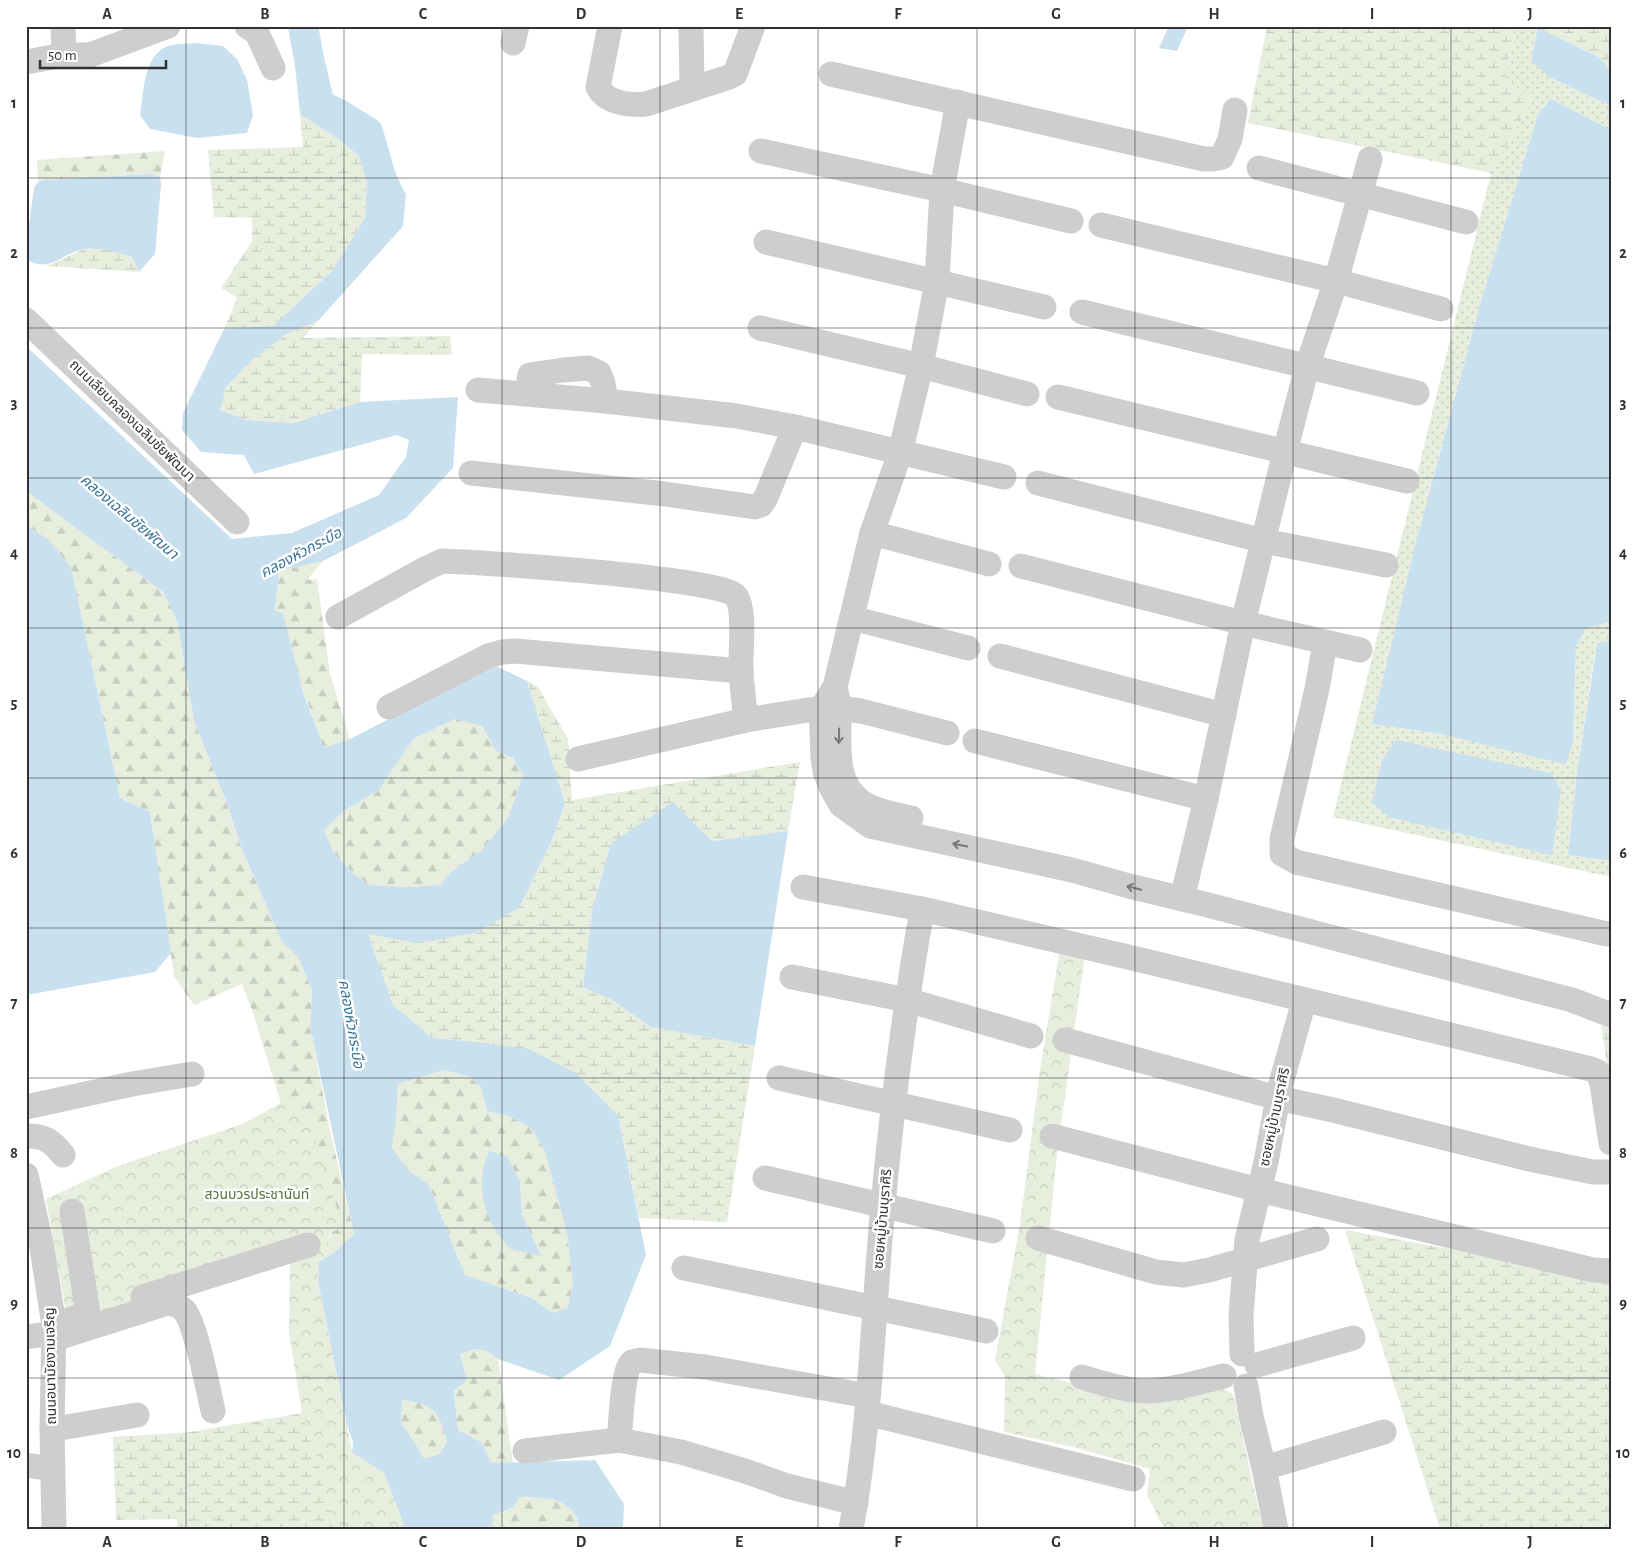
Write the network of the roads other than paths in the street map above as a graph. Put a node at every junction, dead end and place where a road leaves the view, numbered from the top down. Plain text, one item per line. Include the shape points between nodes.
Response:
1 (63, 26) edge
2 (168, 26) edge
3 (247, 26) edge
4 (610, 26) edge
5 (691, 26) edge
6 (753, 26) edge
7 (64, 56) junction
8 (26, 62) edge
9 (273, 68) dead end
10 (832, 74) dead end
11 (692, 89) junction
12 (958, 102) junction
13 (1235, 110) dead end
14 (761, 151) dead end
15 (1370, 159) dead end
16 (1259, 168) dead end
17 (942, 190) junction
18 (1359, 195) junction
19 (1071, 221) dead end
20 (1466, 222) dead end
21 (1100, 225) dead end
22 (766, 242) dead end
23 (937, 281) junction
24 (1336, 281) junction
25 (1044, 307) dead end
26 (1441, 309) dead end
27 (1082, 312) dead end
28 (26, 320) edge
29 (760, 328) dead end
30 (921, 366) junction
31 (1307, 367) junction
32 (478, 390) dead end
33 (1417, 393) dead end
34 (1027, 394) dead end
35 (1058, 397) dead end
36 (795, 427) junction
37 (1285, 452) junction
38 (900, 453) junction
39 (471, 473) dead end
40 (1004, 477) dead end
41 (1406, 481) dead end
42 (1038, 484) dead end
43 (237, 522) dead end
44 (872, 533) junction
45 (1264, 541) junction
46 (989, 564) dead end
47 (1386, 565) dead end
48 (1021, 566) dead end
49 (338, 617) dead end
50 (852, 618) junction
51 (1242, 624) junction
52 (1325, 643) junction
53 (968, 648) dead end
54 (1360, 650) dead end
55 (1000, 656) dead end
56 (741, 671) junction
57 (832, 701) junction
58 (389, 707) dead end
59 (1224, 715) junction
60 (746, 720) junction
61 (947, 733) dead end
62 (975, 741) dead end
63 (578, 758) dead end
64 (1206, 799) junction
65 (803, 887) dead end
66 (1183, 892) junction
67 (922, 909) junction
68 (1608, 934) dead end
69 (792, 977) dead end
70 (907, 1000) junction
71 (1304, 1001) junction
72 (1611, 1004) edge
73 (1611, 1015) edge
74 (1031, 1036) dead end
75 (1065, 1040) dead end
76 (192, 1074) dead end
77 (779, 1078) dead end
78 (1278, 1098) junction
79 (894, 1104) junction
80 (26, 1107) edge
81 (1010, 1130) dead end
82 (26, 1136) edge
83 (1052, 1136) dead end
84 (1611, 1143) edge
85 (63, 1156) dead end
86 (1611, 1172) edge
87 (26, 1175) edge
88 (765, 1178) dead end
89 (1259, 1190) junction
90 (29, 1200) edge
91 (883, 1205) junction
92 (72, 1211) dead end
93 (993, 1230) dead end
94 (1038, 1238) dead end
95 (1317, 1239) dead end
96 (308, 1245) dead end
97 (34, 1249) edge
98 (1245, 1259) junction
99 (684, 1268) dead end
100 (1611, 1271) edge
101 (875, 1308) junction
102 (88, 1314) junction
103 (986, 1331) dead end
104 (54, 1332) junction
105 (26, 1337) edge
106 (1353, 1338) dead end
107 (1242, 1370) junction
108 (1082, 1377) dead end
109 (868, 1405) junction
110 (213, 1411) dead end
111 (137, 1415) dead end
112 (52, 1427) junction
113 (1384, 1432) dead end
114 (619, 1440) junction
115 (525, 1451) dead end
116 (26, 1465) edge
117 (1264, 1468) junction
118 (53, 1469) junction
119 (1133, 1478) dead end
120 (856, 1503) junction
121 (54, 1529) edge
122 (851, 1529) edge
123 (1276, 1529) edge

1 - 7 street
2 - 7 street via 90,55
3 - 9 street via 257,33
4 - 11 street via 598,87 601,93 628,104 646,104
5 - 11 street
6 - 11 street via 736,74
7 - 8 street
10 - 12 street
12 - 13 street via 1204,159 1222,157
12 - 17 street
14 - 17 street
15 - 18 street
16 - 18 street
17 - 19 street
17 - 23 street
18 - 20 street
18 - 24 street
21 - 24 street
22 - 23 street
23 - 25 street
23 - 30 street
24 - 26 street
24 - 31 street
27 - 31 street
28 - 43 street, ถนนเลียบคลองเฉลิมชัยพัฒนา
29 - 30 street
30 - 34 street
30 - 38 street
31 - 33 street
31 - 37 street
32 - 36 street via 738,416
35 - 37 street
36 - 38 street
36 - 39 street via 766,497 761,505 755,507
37 - 41 street
37 - 45 street
38 - 40 street
38 - 44 street
42 - 45 street
44 - 46 street
44 - 50 street
45 - 47 street
45 - 51 street
48 - 51 street
49 - 56 street via 442,561 579,570 690,582 735,594 740,604
50 - 53 street
50 - 57 street
51 - 52 street
51 - 59 street
52 - 54 street
52 - 68 street via 1282,839 1282,854 1296,862
55 - 59 street
56 - 58 street via 502,652 488,656
56 - 60 street
57 - 60 street via 808,710
57 - 61 street
57 - 66 street via 823,758 830,787 841,805 870,826 880,820 992,844 1072,870
59 - 64 street
60 - 63 street
62 - 64 street
64 - 66 street
65 - 67 street
66 - 72 street via 1485,968
66 - 73 street via 1572,1000
67 - 70 street, ซอยหมู่บ้านบุราศิริ
67 - 71 street
69 - 70 street
70 - 74 street
70 - 79 street, ซอยหมู่บ้านบุราศิริ
71 - 78 street, ซอยหมู่บ้านบุราศิริ
71 - 84 street via 1598,1072
75 - 78 street
76 - 80 street
77 - 79 street
78 - 86 street via 1534,1160 1593,1172
78 - 89 street, ซอยหมู่บ้านบุราศิริ
79 - 81 street
79 - 91 street, ซอยหมู่บ้านบุราศิริ
82 - 85 street via 47,1139
83 - 89 street
87 - 90 street, ถนนอนามัยงามเจริญ
88 - 91 street
89 - 98 street, ซอยหมู่บ้านบุราศิริ
89 - 100 street via 1593,1270
90 - 97 street, ถนนอนามัยงามเจริญ
91 - 93 street
91 - 101 street, ซอยหมู่บ้านบุราศิริ
92 - 102 street
94 - 98 street via 1156,1272 1183,1275
95 - 98 street
96 - 102 street
97 - 104 street, ถนนอนามัยงามเจริญ
98 - 107 street, ซอยหมู่บ้านบุราศิริ
99 - 101 street
101 - 103 street
101 - 109 street, ซอยหมู่บ้านบุราศิริ
102 - 104 street
104 - 105 street
104 - 110 street via 167,1303 176,1304 192,1325
104 - 112 street, ถนนอนามัยงามเจริญ
106 - 107 street
107 - 108 street via 1164,1389 1142,1391
107 - 117 street, ซอยหมู่บ้านบุราศิริ
109 - 114 street via 705,1367 640,1360 628,1368 625,1379
109 - 119 street
109 - 120 street, ซอยหมู่บ้านบุราศิริ
111 - 112 street
112 - 118 street, ถนนอนามัยงามเจริญ
113 - 117 street
114 - 115 street
114 - 120 street via 681,1452 746,1470 786,1486
116 - 118 street
117 - 123 street, ซอยหมู่บ้านบุราศิริ
118 - 121 street, ถนนอนามัยงามเจริญ
120 - 122 street, ซอยหมู่บ้านบุราศิริ

